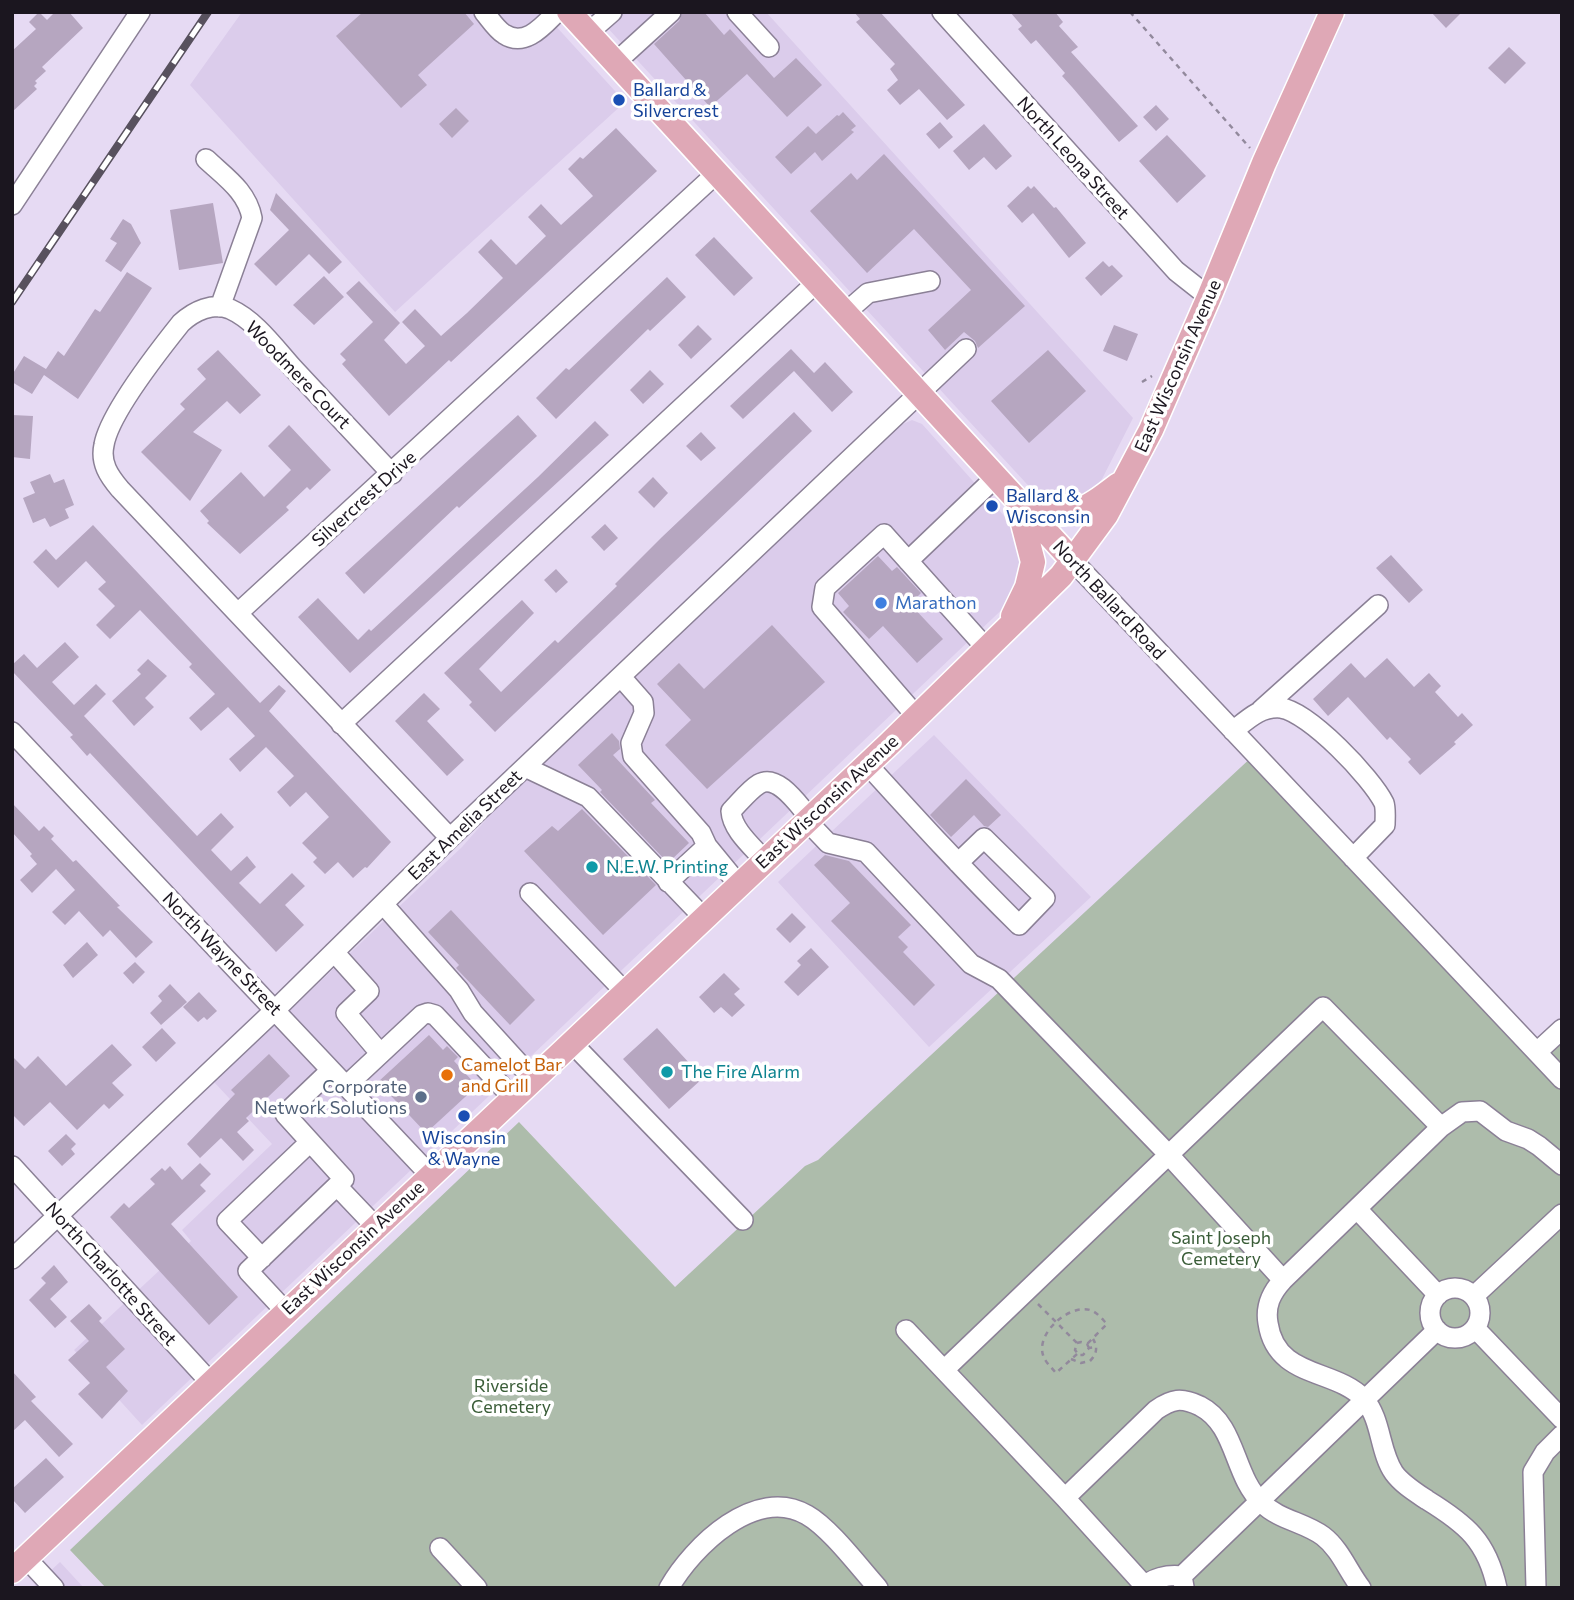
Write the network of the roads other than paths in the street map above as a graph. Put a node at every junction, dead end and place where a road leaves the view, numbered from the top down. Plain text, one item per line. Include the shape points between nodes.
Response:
1 (140, 12) edge
2 (484, 12) edge
3 (557, 12) edge
4 (569, 12) edge
5 (611, 12) edge
6 (671, 12) edge
7 (737, 12) edge
8 (942, 12) edge
9 (1332, 12) edge
10 (588, 33) junction
11 (769, 47) dead end
12 (615, 63) junction
13 (206, 159) dead end
14 (717, 173) junction
15 (12, 205) edge
16 (930, 281) dead end
17 (817, 282) junction
18 (1209, 298) junction
19 (220, 307) junction
20 (845, 313) junction
21 (965, 349) dead end
22 (920, 393) junction
23 (392, 474) junction
24 (996, 477) junction
25 (1127, 478) junction
26 (1023, 507) junction
27 (908, 561) junction
28 (1073, 561) junction
29 (1378, 605) dead end
30 (238, 613) junction
31 (1007, 630) junction
32 (987, 649) junction
33 (621, 677) junction
34 (1261, 709) junction
35 (917, 717) junction
36 (341, 724) junction
37 (1233, 731) junction
38 (12, 732) edge
39 (867, 764) junction
40 (524, 767) junction
41 (808, 820) junction
42 (450, 838) junction
43 (707, 846) junction
44 (1353, 858) junction
45 (765, 861) junction
46 (958, 863) junction
47 (668, 882) junction
48 (739, 885) junction
49 (530, 893) dead end
50 (384, 905) junction
51 (704, 918) junction
52 (334, 952) junction
53 (625, 992) junction
54 (275, 1010) junction
55 (1562, 1029) edge
56 (572, 1043) junction
57 (380, 1053) junction
58 (1540, 1055) junction
59 (331, 1070) junction
60 (533, 1079) junction
61 (1562, 1079) edge
62 (346, 1086) junction
63 (513, 1098) junction
64 (1441, 1127) junction
65 (310, 1142) junction
66 (1168, 1154) junction
67 (12, 1166) edge
68 (1562, 1166) edge
69 (431, 1175) junction
70 (337, 1186) junction
71 (1357, 1209) junction
72 (1562, 1214) edge
73 (59, 1215) junction
74 (743, 1220) dead end
75 (376, 1227) junction
76 (261, 1258) junction
77 (12, 1259) edge
78 (1283, 1280) junction
79 (1438, 1295) junction
80 (1474, 1296) junction
81 (286, 1312) junction
82 (1475, 1328) junction
83 (906, 1331) dead end
84 (1437, 1331) junction
85 (944, 1370) junction
86 (211, 1383) junction
87 (1364, 1400) junction
88 (1562, 1419) edge
89 (1562, 1434) edge
90 (1065, 1498) junction
91 (1260, 1502) junction
92 (440, 1548) dead end
93 (19, 1565) edge
94 (1183, 1582) edge
95 (1143, 1586) edge
96 (54, 1588) edge
97 (477, 1588) edge
98 (669, 1588) edge
99 (877, 1588) edge
100 (1361, 1588) edge
101 (1497, 1588) edge
102 (1536, 1588) edge

1 - 15 street
2 - 3 street via 504,34 519,39 537,33
4 - 10 main road, North Ballard Road
5 - 10 street
6 - 12 street
7 - 11 street
8 - 18 street, North Leona Street via 1176,271
9 - 18 main road, East Wisconsin Avenue
10 - 12 main road, North Ballard Road
12 - 14 main road, North Ballard Road
13 - 19 street via 249,203 252,218
14 - 17 main road, North Ballard Road
14 - 23 street, Silvercrest Drive
16 - 20 street via 868,293
17 - 20 main road, North Ballard Road
17 - 36 street
18 - 25 main road, East Wisconsin Avenue
19 - 23 street, Woodmere Court via 230,309 260,332
19 - 30 street via 189,315 167,340 110,428 104,461 120,489
20 - 22 main road, North Ballard Road
21 - 22 street, East Amelia Street
22 - 24 main road, North Ballard Road
22 - 33 street, East Amelia Street
23 - 30 street, Silvercrest Drive
24 - 26 main road, North Ballard Road
24 - 27 street
25 - 26 main road via 1085,509 1062,515
25 - 28 main road, East Wisconsin Avenue
26 - 28 main road, North Ballard Road
26 - 31 main road via 1033,562
27 - 32 street
27 - 35 street via 884,534 825,588 822,607
28 - 31 main road, East Wisconsin Avenue
28 - 37 street, North Ballard Road
29 - 34 street
30 - 36 street
31 - 32 main road, East Wisconsin Avenue
32 - 35 main road, East Wisconsin Avenue
33 - 40 street, East Amelia Street
33 - 43 street via 643,702 644,712 631,743 633,757 701,833
34 - 37 street
34 - 44 street via 1283,708 1311,723 1367,778 1385,805 1385,825
35 - 39 main road, East Wisconsin Avenue
36 - 42 street
37 - 44 street, North Ballard Road
38 - 54 street, North Wayne Street
39 - 41 main road, East Wisconsin Avenue
39 - 46 street
40 - 42 street, East Amelia Street
40 - 47 street via 588,797
41 - 45 main road, East Wisconsin Avenue
41 - 45 street via 776,783 758,784 730,815
41 - 66 street via 828,843 866,852 971,964 999,979
42 - 50 street, East Amelia Street
43 - 47 street
43 - 48 street
44 - 58 street, North Ballard Road
45 - 48 main road, East Wisconsin Avenue
46 - 46 street via 1019,925 1045,898 984,838
47 - 51 street
48 - 51 main road, East Wisconsin Avenue
49 - 53 street
50 - 52 street, East Amelia Street
50 - 60 street
51 - 53 main road, East Wisconsin Avenue
52 - 54 street, East Amelia Street
52 - 57 street via 369,991 346,1013
53 - 56 main road, East Wisconsin Avenue
54 - 59 street, North Wayne Street
54 - 73 street, East Amelia Street
55 - 58 street
56 - 60 main road, East Wisconsin Avenue
56 - 74 street
57 - 62 street
57 - 63 street via 422,1015 435,1015
58 - 61 street, North Ballard Road
59 - 62 street, North Wayne Street
59 - 65 street via 285,1114
60 - 63 main road, East Wisconsin Avenue
62 - 69 street, North Wayne Street
63 - 69 main road, East Wisconsin Avenue
64 - 66 street via 1323,1007
64 - 68 street via 1462,1112 1480,1111 1506,1131 1539,1146
64 - 71 street
65 - 70 street via 344,1179
65 - 76 street via 227,1222
66 - 78 street
66 - 85 street
67 - 73 street, North Charlotte Street
69 - 75 main road, East Wisconsin Avenue
70 - 75 street
70 - 76 street
71 - 78 street
71 - 79 street
72 - 80 street
73 - 77 street, East Amelia Street
73 - 86 street, North Charlotte Street
75 - 81 main road, East Wisconsin Avenue
76 - 81 street via 248,1271
78 - 87 street via 1267,1309 1274,1342 1298,1366 1345,1385
79 - 80 street via 1452,1288
79 - 84 street via 1430,1308
80 - 82 street via 1480,1312
81 - 86 main road, East Wisconsin Avenue
82 - 84 street via 1461,1338
82 - 88 street
83 - 85 street
84 - 87 street
85 - 90 street
86 - 93 main road, East Wisconsin Avenue
87 - 91 street
87 - 101 street via 1373,1412 1394,1472 1473,1533 1489,1559
89 - 102 street via 1533,1472
90 - 91 street via 1156,1410 1182,1399 1219,1422
90 - 95 street
91 - 94 street
91 - 100 street via 1323,1536
92 - 97 street
93 - 96 street
94 - 95 street via 1172,1574
98 - 99 street via 682,1566 727,1525 768,1506 788,1506 808,1515

